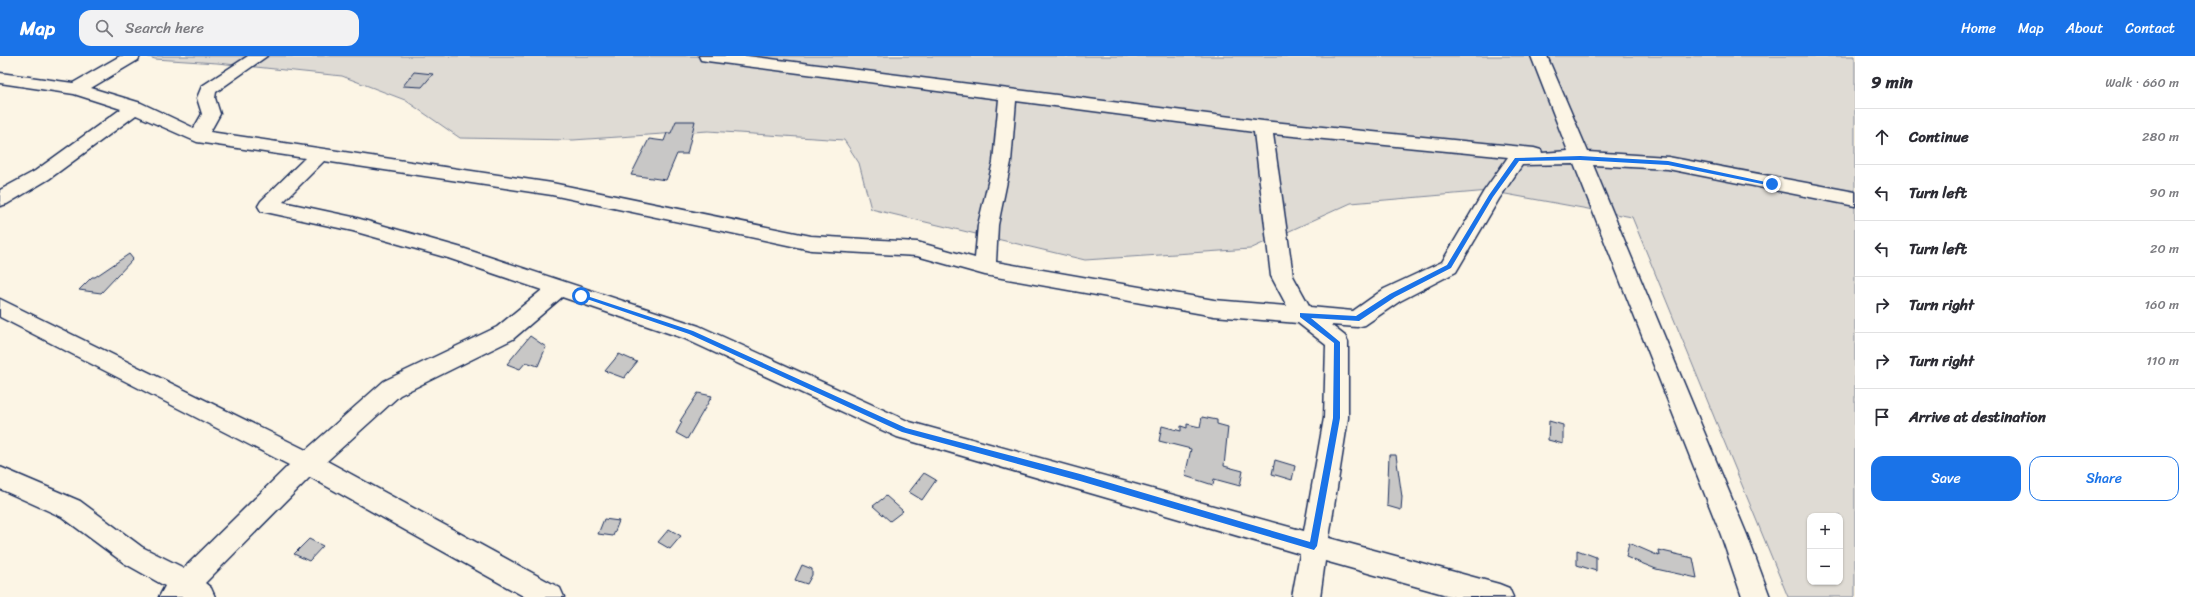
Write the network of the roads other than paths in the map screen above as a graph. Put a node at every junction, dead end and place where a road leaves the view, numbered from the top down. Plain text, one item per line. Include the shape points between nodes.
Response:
1 (132, 56) edge
2 (259, 56) edge
3 (707, 56) edge
4 (1539, 56) edge
5 (0, 78) edge
6 (76, 89) junction
7 (1008, 95) junction
8 (135, 107) junction
9 (1263, 127) junction
10 (197, 136) junction
11 (321, 153) junction
12 (1580, 158) junction
13 (0, 199) edge
14 (1855, 199) edge
15 (985, 268) junction
16 (558, 288) junction
17 (0, 307) edge
18 (1303, 315) junction
19 (308, 463) junction
20 (0, 478) edge
21 (1314, 546) junction
22 (187, 593) edge
23 (550, 597) edge
24 (1306, 597) edge
25 (1499, 597) edge
26 (1756, 597) edge

1 - 6 street
2 - 10 street via 208,90 206,98 212,108 211,118
3 - 7 street
4 - 12 street
5 - 6 street
6 - 8 street
7 - 9 street
7 - 15 street via 1002,162 988,225
8 - 10 street
8 - 13 street via 42,175
9 - 12 street
9 - 18 street via 1282,276
10 - 11 street
11 - 15 street via 552,189 811,243 917,249
11 - 16 street via 268,206 353,224 448,251
12 - 14 street via 1668,163
12 - 18 street via 1517,160 1491,196 1449,267 1392,295 1357,319
12 - 26 street via 1734,536
15 - 18 street via 1214,308
16 - 19 street via 505,333 392,388
16 - 21 street via 691,332 904,430
17 - 19 street
18 - 21 street via 1337,342 1336,418
19 - 22 street
19 - 23 street
20 - 22 street via 71,509
21 - 24 street
21 - 25 street

